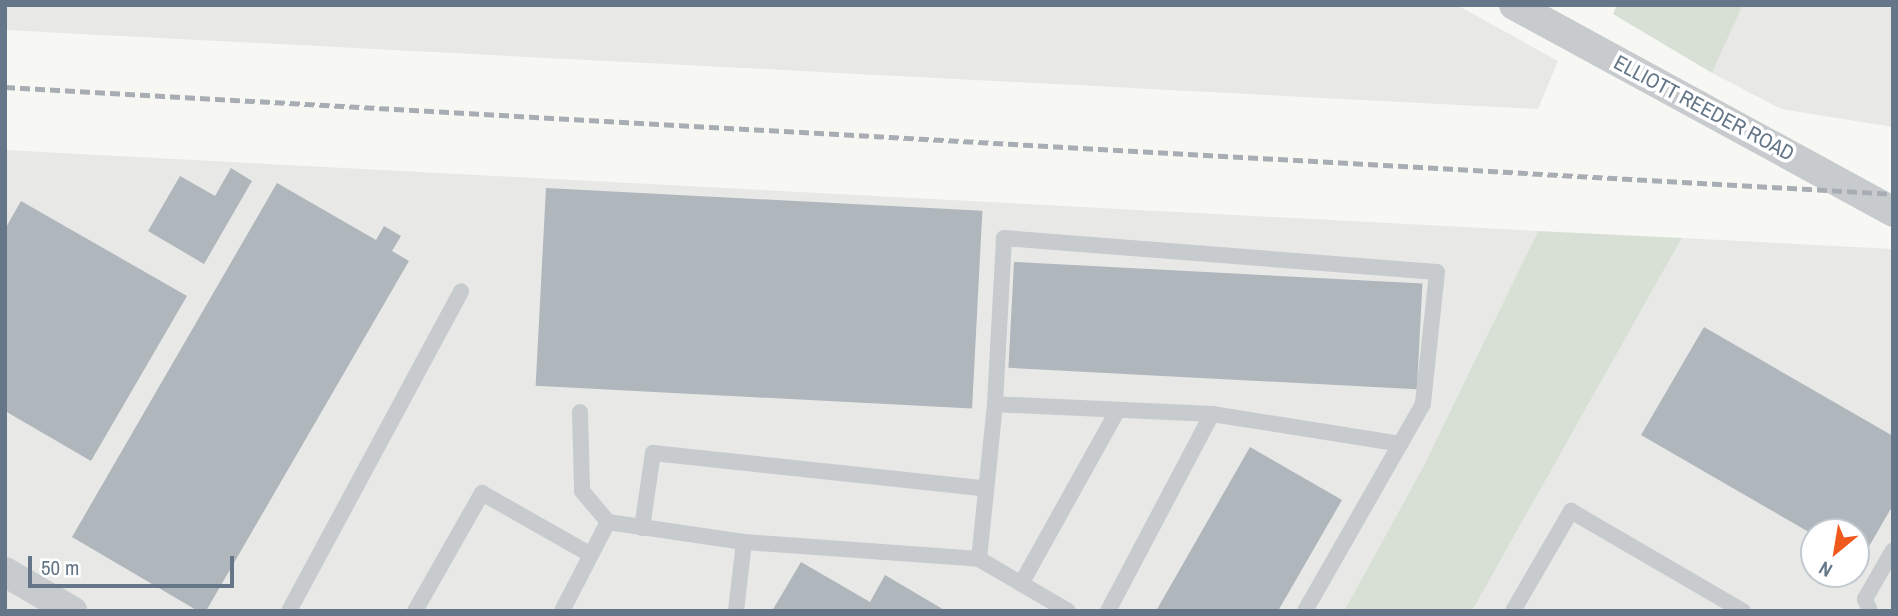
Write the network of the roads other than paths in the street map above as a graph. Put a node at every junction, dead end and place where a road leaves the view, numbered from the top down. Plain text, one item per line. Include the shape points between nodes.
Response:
1 (1514, 5) edge
2 (1893, 212) edge
3 (461, 291) dead end
4 (995, 404) junction
5 (1118, 410) junction
6 (580, 412) dead end
7 (1212, 414) junction
8 (1401, 444) junction
9 (983, 488) junction
10 (608, 523) junction
11 (642, 528) junction
12 (744, 542) junction
13 (1893, 550) edge
14 (591, 555) junction
15 (979, 559) junction
16 (5, 572) edge
17 (1021, 584) junction
18 (72, 611) edge
19 (289, 611) edge
20 (415, 611) edge
21 (562, 611) edge
22 (736, 611) edge
23 (1068, 611) edge
24 (1108, 611) edge
25 (1305, 611) edge
26 (1513, 611) edge
27 (1743, 611) edge
28 (1870, 611) edge

1 - 2 street, ELLIOTT REEDER ROAD
3 - 19 lane
4 - 5 lane
4 - 8 lane via 1004,238 1437,272 1423,404
4 - 9 lane
5 - 7 lane
5 - 17 lane
6 - 10 lane via 582,491
7 - 8 lane
7 - 24 lane
8 - 25 lane
9 - 11 lane via 653,453
9 - 15 lane
10 - 11 lane
10 - 14 lane
11 - 12 lane
12 - 15 lane
12 - 22 lane
13 - 28 lane via 1865,599
14 - 20 lane via 482,494
14 - 21 lane
15 - 17 lane
16 - 18 street
17 - 23 lane
26 - 27 lane via 1571,511

